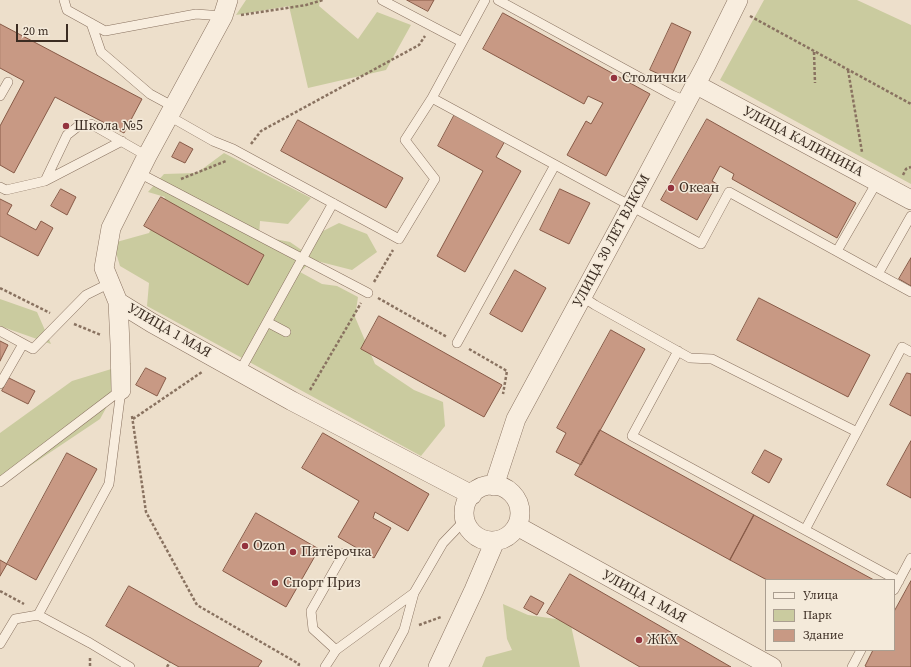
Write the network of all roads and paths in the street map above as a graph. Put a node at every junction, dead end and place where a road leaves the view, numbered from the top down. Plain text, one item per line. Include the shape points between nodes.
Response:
1 (64, 0) edge
2 (323, 0) edge
3 (382, 0) edge
4 (485, 0) edge
5 (498, 0) edge
6 (736, 4) edge
7 (225, 8) edge
8 (91, 23) junction
9 (431, 26) junction
10 (462, 42) junction
11 (814, 52) junction
12 (848, 70) junction
13 (8, 82) dead end
14 (815, 83) dead end
15 (696, 84) junction
16 (0, 96) edge
17 (432, 98) junction
18 (686, 101) junction
19 (911, 104) edge
20 (171, 112) junction
21 (122, 142) junction
22 (862, 152) dead end
23 (243, 154) junction
24 (147, 156) junction
25 (555, 165) junction
26 (911, 167) edge
27 (139, 173) junction
28 (45, 181) junction
29 (899, 181) dead end
30 (877, 182) junction
31 (165, 186) junction
32 (0, 187) edge
33 (911, 200) edge
34 (333, 203) junction
35 (631, 206) junction
36 (911, 216) edge
37 (399, 239) junction
38 (838, 251) junction
39 (302, 258) junction
40 (878, 274) junction
41 (110, 283) junction
42 (911, 292) edge
43 (368, 293) junction
44 (583, 297) junction
45 (118, 302) junction
46 (267, 322) junction
47 (0, 331) edge
48 (286, 332) dead end
49 (457, 343) dead end
50 (23, 344) junction
51 (678, 351) junction
52 (911, 352) edge
53 (219, 360) junction
54 (240, 371) junction
55 (0, 384) edge
56 (121, 390) junction
57 (309, 392) dead end
58 (132, 412) dead end
59 (132, 419) junction
60 (857, 432) junction
61 (0, 482) edge
62 (494, 486) junction
63 (472, 495) junction
64 (465, 520) junction
65 (517, 526) junction
66 (805, 530) junction
67 (495, 541) junction
68 (344, 553) dead end
69 (911, 558) edge
70 (899, 581) junction
71 (895, 588) edge
72 (0, 591) edge
73 (414, 593) junction
74 (39, 614) junction
75 (445, 615) dead end
76 (404, 630) junction
77 (0, 644) edge
78 (336, 650) junction
79 (860, 651) edge
80 (170, 662) dead end
81 (130, 667) edge
82 (167, 667) edge
83 (298, 667) edge
84 (325, 667) edge
85 (384, 667) edge
86 (438, 667) edge
87 (772, 667) edge
88 (852, 667) edge

1 - 8 lane via 67,10
2 - 7 path via 236,16
3 - 9 lane
4 - 10 lane
5 - 18 lane
6 - 11 path
6 - 15 street, УЛИЦА 30 ЛЕТ ВЛКСМ
7 - 8 lane via 105,31
7 - 20 street, УЛИЦА 1 МАЯ
8 - 20 lane via 101,52
9 - 10 lane
9 - 23 path via 419,46 261,131
10 - 17 lane
11 - 12 path
11 - 14 path
12 - 19 path
12 - 22 path
13 - 16 lane
15 - 18 street, УЛИЦА 30 ЛЕТ ВЛКСМ
15 - 30 street, УЛИЦА КАЛИНИНА
17 - 25 lane
17 - 37 lane via 405,140 434,179
18 - 35 street, УЛИЦА 30 ЛЕТ ВЛКСМ
20 - 23 lane via 213,141
20 - 24 street, УЛИЦА 1 МАЯ
21 - 24 lane
21 - 28 lane
21 - 28 lane via 91,124 80,124 67,135
23 - 31 path
23 - 34 lane
24 - 27 street, УЛИЦА 1 МАЯ
25 - 35 lane
25 - 49 lane
26 - 29 path via 906,169
27 - 31 lane
27 - 41 street, УЛИЦА 1 МАЯ via 111,228 104,268
28 - 32 lane via 6,190
30 - 33 street, УЛИЦА КАЛИНИНА
30 - 38 lane
31 - 39 lane
34 - 37 lane
34 - 39 lane
35 - 38 lane via 701,244 730,192
35 - 44 street, УЛИЦА 30 ЛЕТ ВЛКСМ
36 - 40 lane
37 - 43 path
38 - 40 lane
39 - 43 lane
39 - 46 lane
40 - 42 lane
41 - 45 street, УЛИЦА 1 МАЯ
41 - 50 lane via 86,295 33,349
43 - 57 path
44 - 51 lane
44 - 62 street, УЛИЦА 30 ЛЕТ ВЛКСМ via 516,419
45 - 53 street, УЛИЦА 1 МАЯ
45 - 56 street
46 - 48 lane
46 - 54 lane
47 - 50 lane
50 - 55 lane
51 - 60 lane via 690,358 712,359
51 - 66 lane via 632,436
52 - 60 lane via 902,347
53 - 54 street, УЛИЦА 1 МАЯ
53 - 59 path
54 - 63 street, УЛИЦА 1 МАЯ
56 - 61 lane
56 - 74 lane via 109,484
58 - 59 path
59 - 83 path via 146,512 197,605 299,664
60 - 66 lane
62 - 63 street via 478,489
62 - 65 street via 511,492 516,500 520,508
63 - 64 street via 464,511
64 - 67 street via 479,538
64 - 73 lane via 443,543
65 - 67 street via 512,534
65 - 87 street, УЛИЦА 1 МАЯ
66 - 70 lane
67 - 86 street
68 - 78 lane via 311,611 313,628
69 - 70 lane
70 - 71 lane
72 - 74 path
73 - 76 lane
73 - 78 lane
74 - 77 lane via 14,619
74 - 81 lane
75 - 76 path
76 - 85 lane
78 - 84 lane
79 - 88 lane
80 - 82 path

